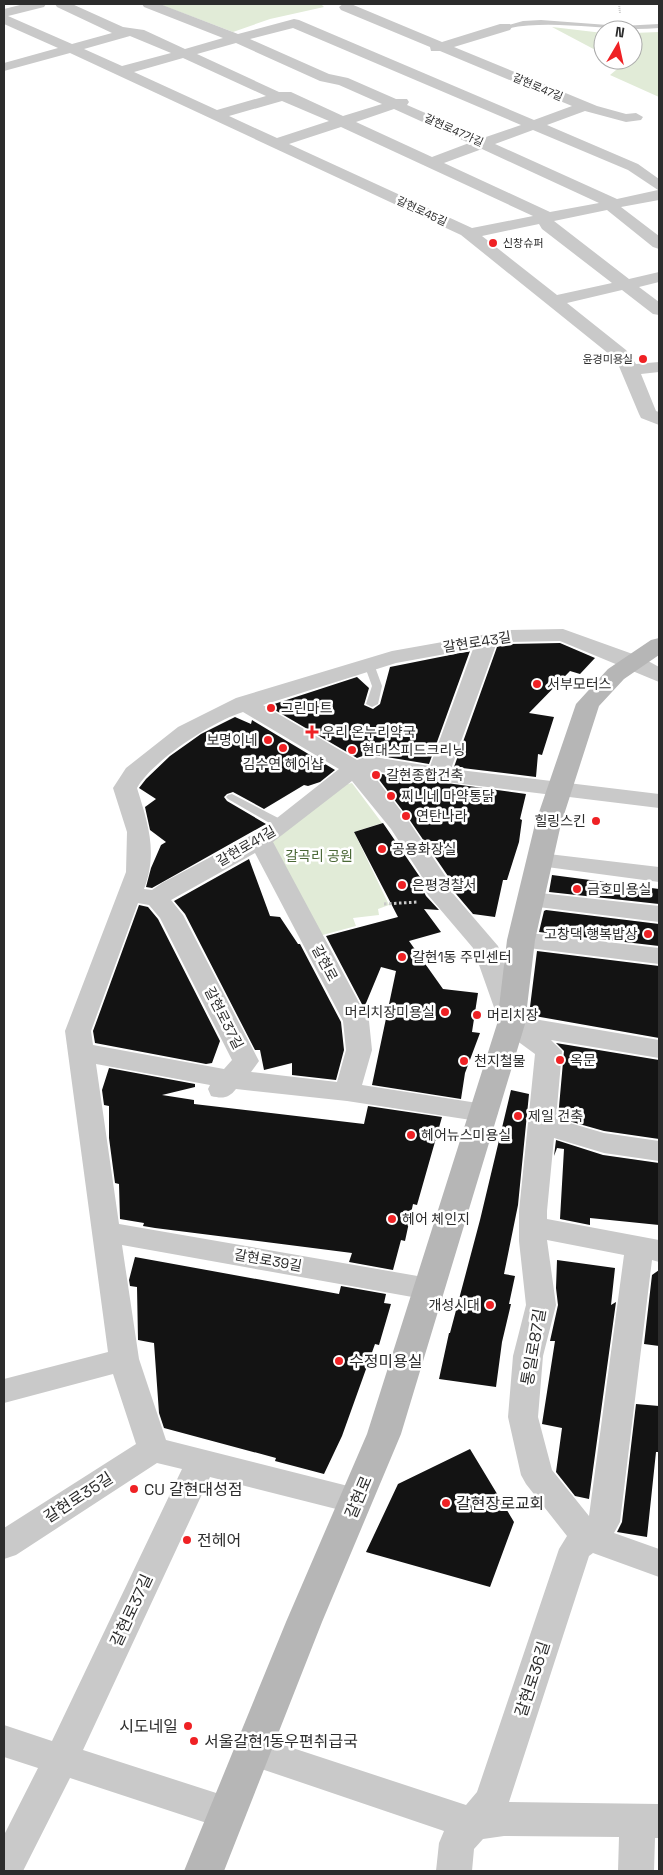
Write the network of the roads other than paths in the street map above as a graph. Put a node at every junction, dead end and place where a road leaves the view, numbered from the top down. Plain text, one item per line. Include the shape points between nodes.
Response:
1 (39, 4) edge
2 (62, 4) edge
3 (149, 4) edge
4 (346, 7) dead end
5 (4, 13) edge
6 (183, 17) junction
7 (4, 19) edge
8 (505, 26) joint
9 (659, 26) edge
10 (130, 32) junction
11 (235, 38) junction
12 (442, 46) junction
13 (71, 48) junction
14 (425, 52) dead end
15 (183, 53) junction
16 (407, 57) dead end
17 (389, 63) junction
18 (4, 67) edge
19 (120, 71) junction
20 (333, 79) junction
21 (446, 87) junction
22 (282, 97) junction
23 (395, 104) junction
24 (584, 106) junction
25 (216, 115) junction
26 (636, 117) dead end
27 (342, 122) junction
28 (535, 124) junction
29 (481, 143) junction
30 (276, 144) junction
31 (430, 163) junction
32 (659, 186) edge
33 (659, 195) edge
34 (613, 205) junction
35 (545, 219) junction
36 (469, 234) junction
37 (659, 244) edge
38 (659, 277) edge
39 (625, 284) junction
40 (553, 301) junction
41 (659, 310) edge
42 (659, 367) edge
43 (630, 370) junction
44 (659, 419) edge
45 (487, 640) junction
46 (659, 645) edge
47 (629, 661) junction
48 (362, 666) junction
49 (659, 676) edge
50 (247, 702) junction
51 (372, 704) dead end
52 (356, 769) junction
53 (438, 774) junction
54 (560, 789) junction
55 (232, 797) dead end
56 (659, 801) edge
57 (282, 825) junction
58 (260, 840) junction
59 (540, 860) junction
60 (659, 875) edge
61 (130, 894) junction
62 (157, 899) junction
63 (531, 900) junction
64 (659, 914) edge
65 (521, 940) junction
66 (659, 956) edge
67 (511, 1024) junction
68 (659, 1049) edge
69 (81, 1052) junction
70 (223, 1087) junction
71 (347, 1092) junction
72 (484, 1113) junction
73 (542, 1125) junction
74 (659, 1151) edge
75 (533, 1227) junction
76 (106, 1232) junction
77 (649, 1250) edge
78 (429, 1289) junction
79 (124, 1359) junction
80 (4, 1391) edge
81 (153, 1449) junction
82 (201, 1462) junction
83 (356, 1501) junction
84 (590, 1535) junction
85 (4, 1545) edge
86 (659, 1563) edge
87 (4, 1741) edge
88 (253, 1751) junction
89 (62, 1758) junction
90 (228, 1813) junction
91 (648, 1820) edge
92 (472, 1824) junction
93 (4, 1871) edge
94 (204, 1871) edge
95 (454, 1871) edge
96 (636, 1871) edge

1 - 5 street
2 - 10 street via 120,31
3 - 6 street, 갈현로47가길
4 - 12 street, 갈현로47길
6 - 10 street
6 - 11 street, 갈현로47가길
7 - 13 street, 갈현로45길
8 - 9 lane via 537,22 598,27
8 - 12 street
10 - 13 street
10 - 15 street
11 - 15 street
11 - 17 street via 294,23
11 - 20 street, 갈현로47가길
12 - 14 street
12 - 24 street, 갈현로47길
13 - 18 street
13 - 19 street, 갈현로45길
15 - 19 street
15 - 22 street
16 - 17 street
17 - 20 street
17 - 21 street
19 - 25 street, 갈현로45길
20 - 22 street
20 - 23 street, 갈현로47가길
21 - 23 street
21 - 28 street
22 - 25 street
22 - 27 street
23 - 27 street
23 - 29 street, 갈현로47가길
24 - 26 street via 626,118
24 - 28 street, 갈현로47길
25 - 30 street, 갈현로45길
27 - 30 street
27 - 31 street
28 - 29 street, 갈현로47길
28 - 32 street via 633,167
29 - 31 street, 갈현로47길
29 - 34 street, 갈현로47가길
30 - 36 street, 갈현로45길
31 - 35 street via 544,215
33 - 34 street
34 - 35 street
34 - 37 street, 갈현로47가길 via 615,211
35 - 36 street
35 - 39 street via 548,226
36 - 40 street, 갈현로45길
38 - 39 street
39 - 40 street
39 - 41 street
40 - 43 street, 갈현로45길 via 620,354
42 - 43 street
43 - 44 street, 갈현로45길 via 648,414
45 - 47 street, 갈현로43길 via 563,635
45 - 48 street, 갈현로43길 via 392,657
45 - 53 street
46 - 47 main road, 갈현로
47 - 49 street, 갈현로43길
47 - 54 main road, 갈현로 via 588,704
48 - 50 street, 갈현로43길
48 - 51 lane via 377,686
50 - 52 street
50 - 61 street via 186,732 136,771 125,788 139,832 138,872
52 - 53 street via 368,763
52 - 57 street, 갈현로41길
52 - 67 street via 400,824 438,883 437,890 485,946
53 - 54 street
54 - 56 street
54 - 59 main road, 갈현로
55 - 57 lane
57 - 58 street, 갈현로41길
58 - 62 street, 갈현로41길 via 171,888
58 - 71 street, 갈현로 via 356,1021 359,1050
59 - 60 street
59 - 63 main road, 갈현로
61 - 62 street
61 - 69 street via 78,1031
62 - 70 street, 갈현로37길 via 171,915 246,1061
63 - 64 street
63 - 65 main road, 갈현로
65 - 66 street
65 - 67 main road, 갈현로
67 - 68 street
67 - 72 main road, 갈현로
67 - 73 street, 통일로87길 via 550,1051
69 - 70 street
69 - 76 street
70 - 71 street
71 - 72 street
72 - 78 main road, 갈현로
73 - 74 street via 604,1143
73 - 75 street, 통일로87길
75 - 77 street
75 - 84 street, 통일로87길 via 541,1305 528,1356 523,1417 537,1475 574,1523
76 - 78 street, 갈현로39길
76 - 79 street
77 - 84 street via 604,1522
78 - 83 main road, 갈현로 via 384,1434
79 - 80 street
79 - 81 street
81 - 82 street
81 - 85 street, 갈현로35길
82 - 83 street
82 - 89 street, 갈현로37길
83 - 88 main road, 갈현로
84 - 86 street, 통일로87길
84 - 92 street, 갈현로36길 via 575,1549 492,1801
87 - 89 street
88 - 90 main road, 갈현로
88 - 92 street
89 - 90 street
89 - 93 street
90 - 94 main road, 갈현로
91 - 92 street via 504,1819
91 - 96 street
92 - 95 street, 갈현로36길 via 457,1843

